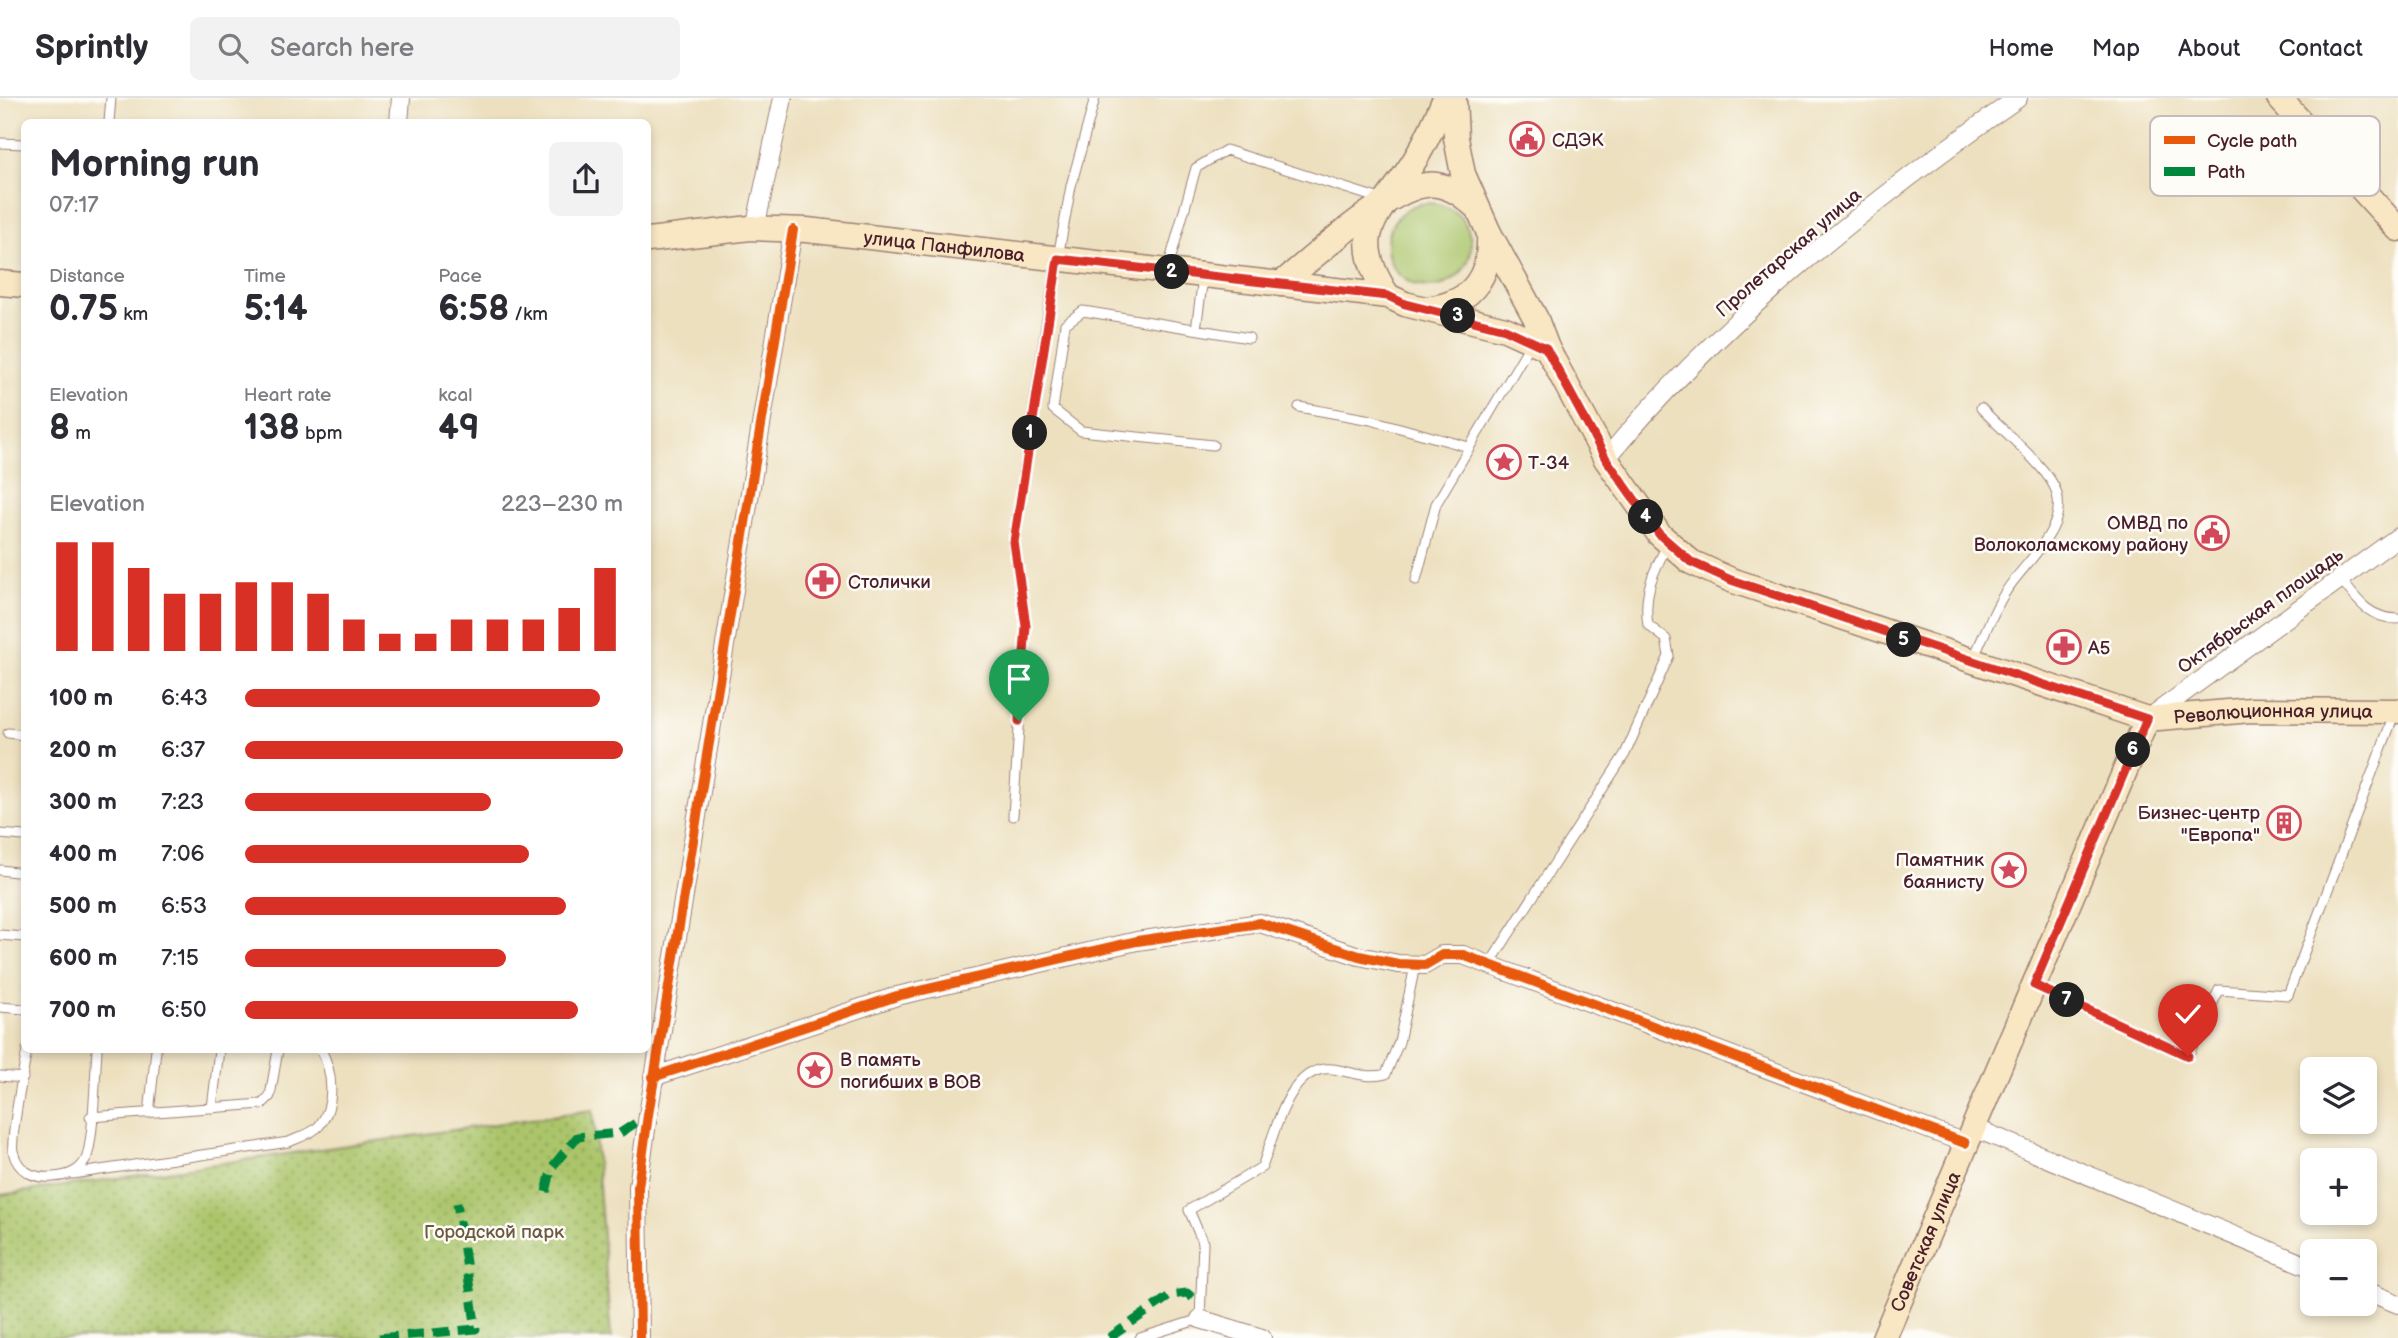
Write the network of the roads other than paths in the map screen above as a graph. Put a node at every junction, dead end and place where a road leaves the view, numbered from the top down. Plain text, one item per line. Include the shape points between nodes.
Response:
1 (111, 98) edge
2 (401, 98) edge
3 (783, 98) edge
4 (1095, 98) edge
5 (1445, 98) edge
6 (1454, 98) edge
7 (2018, 98) edge
8 (2279, 98) edge
9 (2295, 116) edge
10 (109, 119) edge
11 (399, 119) edge
12 (0, 143) edge
13 (21, 144) edge
14 (2368, 196) edge
15 (1385, 201) junction
16 (1485, 222) junction
17 (755, 228) junction
18 (2398, 229) edge
19 (793, 230) junction
20 (651, 240) edge
21 (1058, 259) junction
22 (1167, 272) junction
23 (1203, 276) junction
24 (0, 283) edge
25 (1281, 284) junction
26 (21, 285) edge
27 (1388, 296) junction
28 (1429, 309) junction
29 (1196, 329) junction
30 (1249, 338) dead end
31 (1539, 345) junction
32 (1299, 407) dead end
33 (1981, 408) dead end
34 (1213, 445) dead end
35 (1469, 447) junction
36 (1606, 459) junction
37 (2398, 537) edge
38 (1669, 543) junction
39 (2340, 578) junction
40 (1416, 580) dead end
41 (2398, 619) edge
42 (1972, 661) junction
43 (2397, 711) edge
44 (2147, 719) junction
45 (8, 733) dead end
46 (21, 735) edge
47 (1013, 816) dead end
48 (0, 834) edge
49 (21, 836) edge
50 (0, 870) edge
51 (21, 873) edge
52 (0, 935) edge
53 (21, 937) edge
54 (1489, 965) junction
55 (1415, 966) junction
56 (2034, 985) junction
57 (0, 1007) edge
58 (21, 1009) edge
59 (27, 1053) edge
60 (97, 1053) edge
61 (156, 1053) edge
62 (219, 1053) edge
63 (277, 1053) edge
64 (322, 1053) edge
65 (0, 1076) edge
66 (653, 1077) junction
67 (23, 1078) junction
68 (212, 1108) junction
69 (149, 1113) junction
70 (90, 1117) junction
71 (1968, 1135) junction
72 (0, 1148) edge
73 (12, 1150) junction
74 (73, 1174) junction
75 (2300, 1263) edge
76 (2377, 1295) edge
77 (2398, 1304) edge
78 (1200, 1319) junction
79 (640, 1338) edge
80 (1140, 1338) edge
81 (1262, 1338) edge
82 (1884, 1338) edge

1 - 10 lane
2 - 11 street
3 - 17 street
4 - 21 lane via 1071,186
5 - 15 main road via 1429,136
6 - 16 main road via 1464,174
7 - 36 street, Пролетарская улица via 1830,239 1656,398
8 - 9 main road
12 - 13 lane
14 - 18 main road
15 - 16 main road via 1409,188 1435,184 1460,193
15 - 22 lane via 1226,150 1195,168
15 - 25 main road
15 - 27 main road via 1371,224 1367,253 1373,274
16 - 28 main road via 1490,256 1478,285 1447,306
16 - 31 main road via 1536,319
17 - 19 main road, улица Панфилова
17 - 20 main road, улица Панфилова
19 - 21 main road, улица Панфилова
19 - 66 street
21 - 22 main road, улица Панфилова
21 - 47 lane via 1014,542 1026,626
22 - 23 main road, улица Панфилова
23 - 25 main road, улица Панфилова
23 - 29 lane
24 - 26 main road
25 - 27 main road, улица Панфилова
27 - 28 main road, улица Панфилова
28 - 31 main road, улица Панфилова via 1505,329
29 - 30 lane
29 - 34 lane via 1083,311 1065,324 1053,409 1081,431
31 - 35 lane
31 - 36 main road
32 - 35 lane via 1371,420
33 - 42 lane via 2053,484 2060,502 2046,540 2001,598
35 - 40 lane via 1436,504
36 - 38 main road
37 - 39 street, Октябрьская площадь
38 - 42 main road via 1691,562 1731,580
38 - 54 lane via 1653,571 1644,604 1648,625 1667,639 1669,656 1625,754
39 - 41 lane via 2363,608
39 - 44 street, Октябрьская площадь
42 - 44 main road
43 - 44 main road, Революционная улица via 2251,710
43 - 56 lane via 2288,995 2219,990 2188,1056
44 - 56 main road, Советская улица
45 - 46 lane
48 - 49 lane
50 - 51 lane
52 - 53 lane
54 - 55 street via 1463,955 1442,955
54 - 71 street
55 - 66 street via 1359,956 1260,923 1137,941 897,996
55 - 78 lane via 1399,1042 1386,1074 1372,1078 1320,1068 1310,1073 1291,1094 1272,1129 1262,1167 1189,1210 1203,1244
56 - 71 main road, Советская улица
57 - 58 lane
59 - 67 lane
60 - 70 lane
61 - 69 lane
62 - 68 lane
63 - 68 lane via 270,1096 262,1104
64 - 74 lane via 332,1092 319,1126 289,1142
65 - 67 lane
66 - 79 street via 638,1187
67 - 73 lane
68 - 69 lane
69 - 70 lane
70 - 74 lane via 91,1142 85,1162
71 - 75 street
71 - 82 main road, Советская улица
72 - 73 lane
73 - 74 lane via 22,1169 33,1177
76 - 77 street
78 - 80 lane
78 - 81 street

